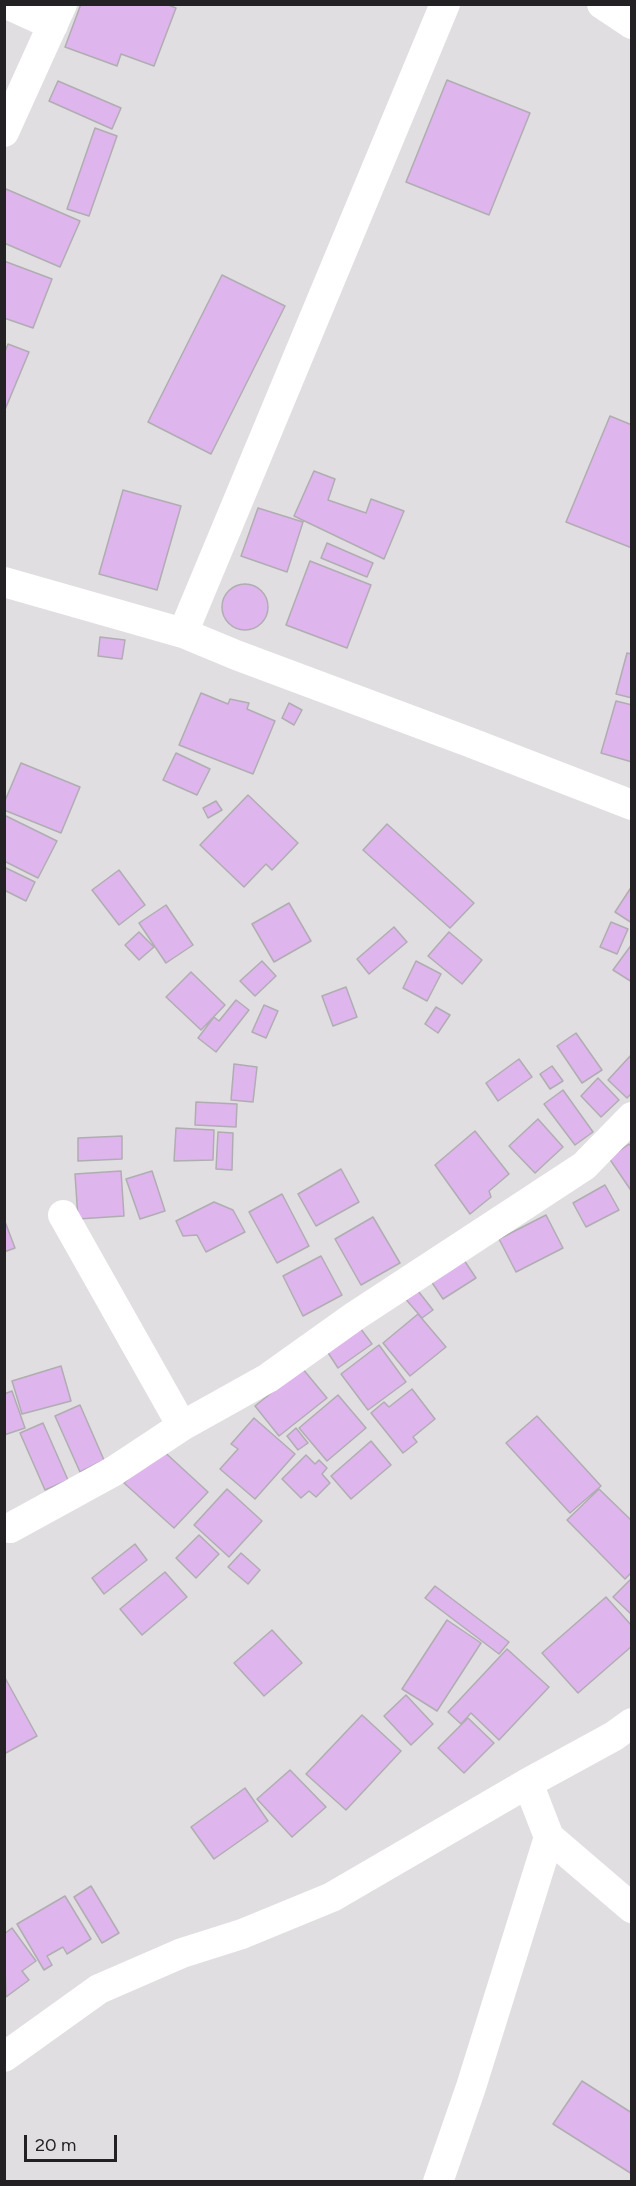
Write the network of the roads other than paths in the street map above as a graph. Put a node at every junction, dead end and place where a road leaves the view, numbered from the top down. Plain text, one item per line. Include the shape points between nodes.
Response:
1 (7, 4) edge
2 (445, 4) edge
3 (602, 4) edge
4 (58, 15) edge
5 (632, 24) edge
6 (4, 132) edge
7 (4, 582) edge
8 (183, 633) junction
9 (632, 806) edge
10 (632, 1117) edge
11 (63, 1215) dead end
12 (182, 1426) junction
13 (10, 1528) dead end
14 (632, 1723) edge
15 (528, 1783) junction
16 (549, 1837) junction
17 (632, 1908) edge
18 (4, 2057) edge
19 (438, 2181) edge

1 - 4 street
2 - 8 street
3 - 5 street
4 - 6 street
7 - 8 street
8 - 9 street
10 - 12 street via 584,1166 355,1316 268,1378
11 - 12 street
12 - 13 street via 114,1471
14 - 15 street
15 - 16 street
15 - 18 street via 332,1896 99,1989
16 - 17 street
16 - 19 street

